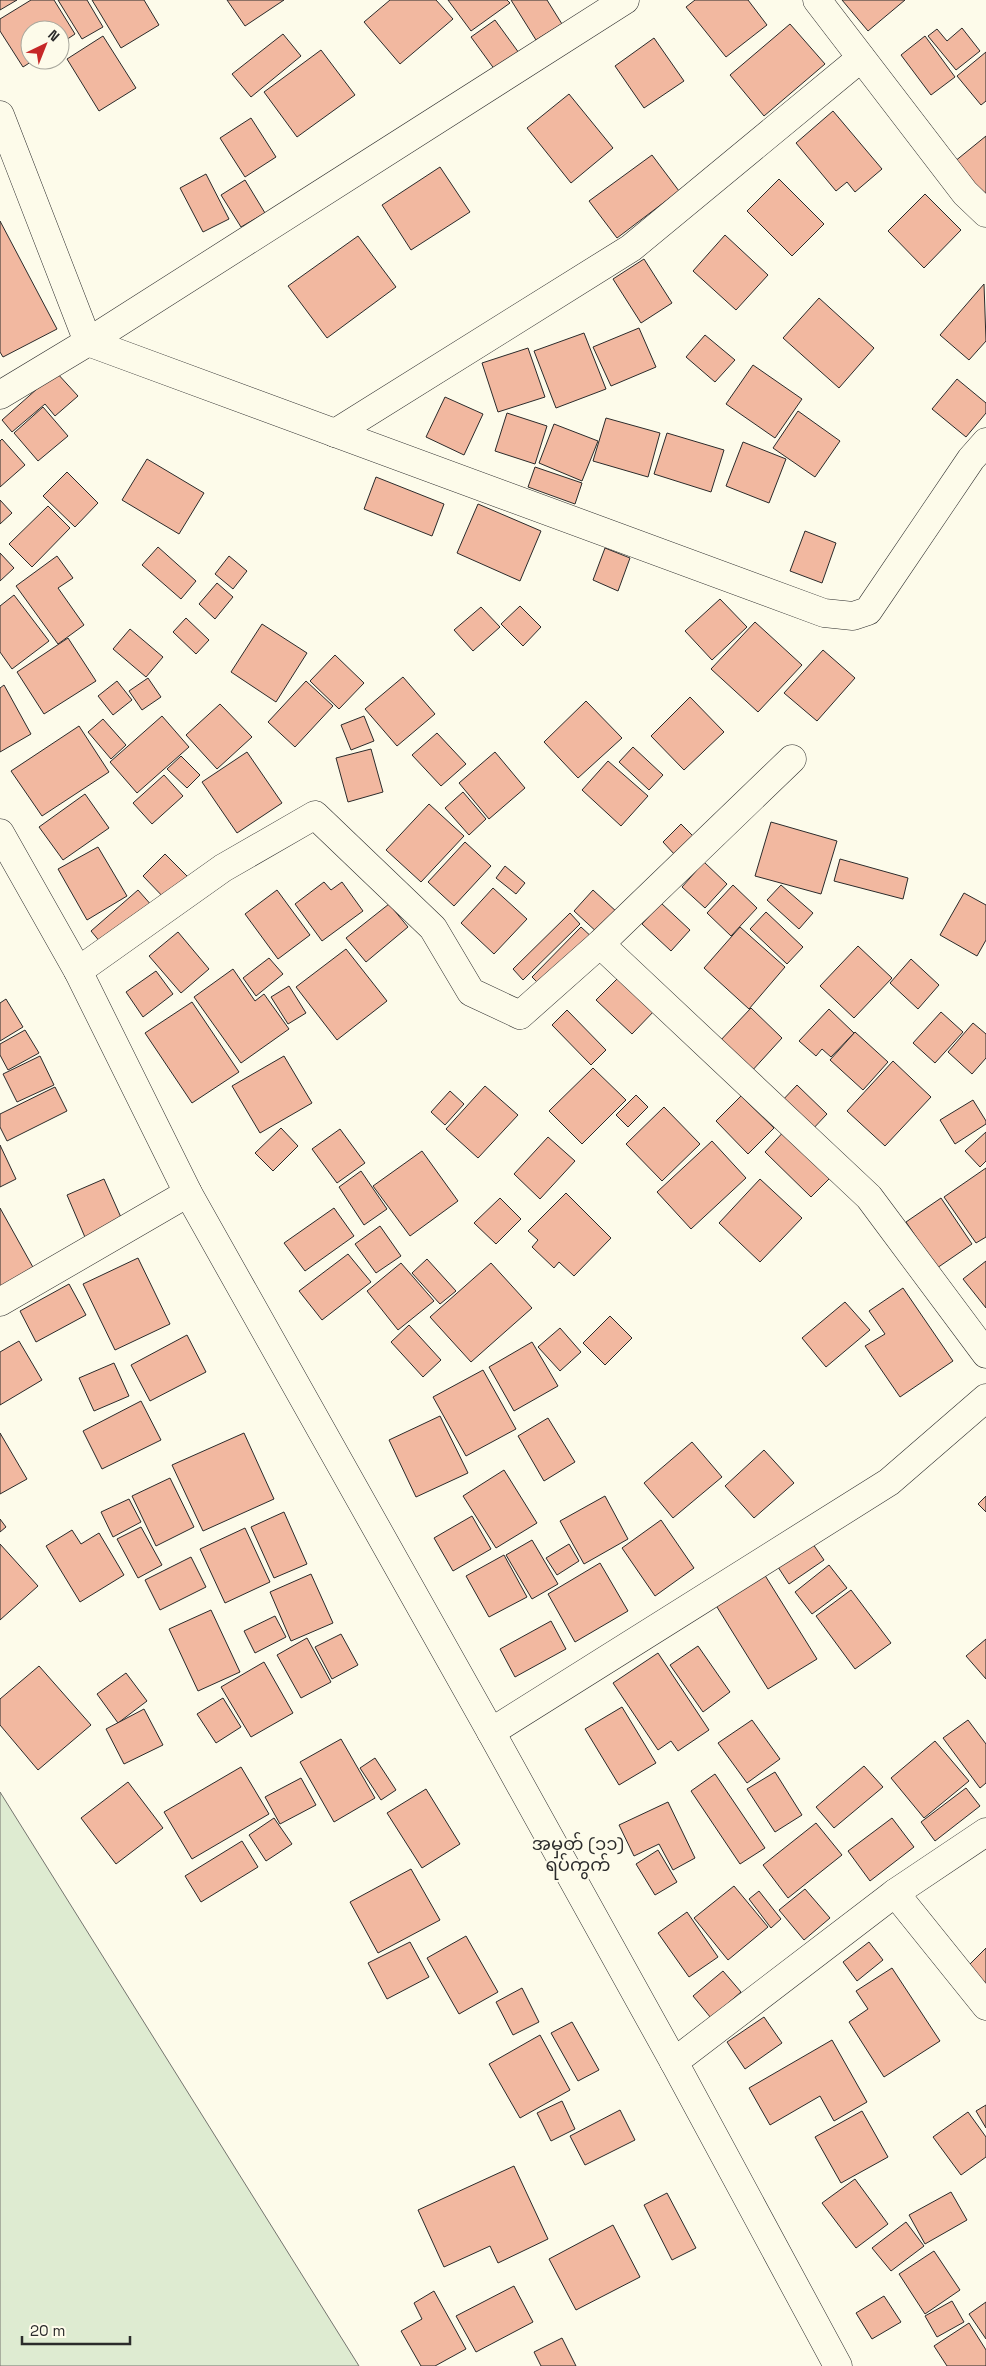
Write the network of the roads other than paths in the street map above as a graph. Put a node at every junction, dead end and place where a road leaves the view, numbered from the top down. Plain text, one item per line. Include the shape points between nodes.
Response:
1 (625, 0) edge
2 (817, 0) edge
3 (861, 58) junction
4 (0, 115) edge
5 (986, 214) edge
6 (88, 342) junction
7 (0, 395) edge
8 (335, 433) junction
9 (986, 442) edge
10 (792, 759) dead end
11 (0, 833) edge
12 (600, 944) junction
13 (78, 971) junction
14 (188, 1194) junction
15 (0, 1302) edge
16 (986, 1354) edge
17 (986, 1398) edge
18 (491, 1732) junction
19 (986, 1832) edge
20 (895, 1893) junction
21 (986, 2006) edge
22 (674, 2062) junction
23 (838, 2366) edge

1 - 6 street
2 - 3 street
3 - 5 street via 965,194
3 - 8 street via 630,248
4 - 6 street
6 - 7 street
6 - 8 street
8 - 9 street via 824,613 853,616 868,611 971,459
10 - 12 street
11 - 13 street
12 - 13 street via 520,1015 471,992 433,928 315,815 223,868
12 - 16 street via 869,1198
13 - 14 street
14 - 15 street
14 - 18 street
17 - 18 street via 889,1482
18 - 22 street
19 - 20 street
20 - 21 street
20 - 22 street
22 - 23 street

